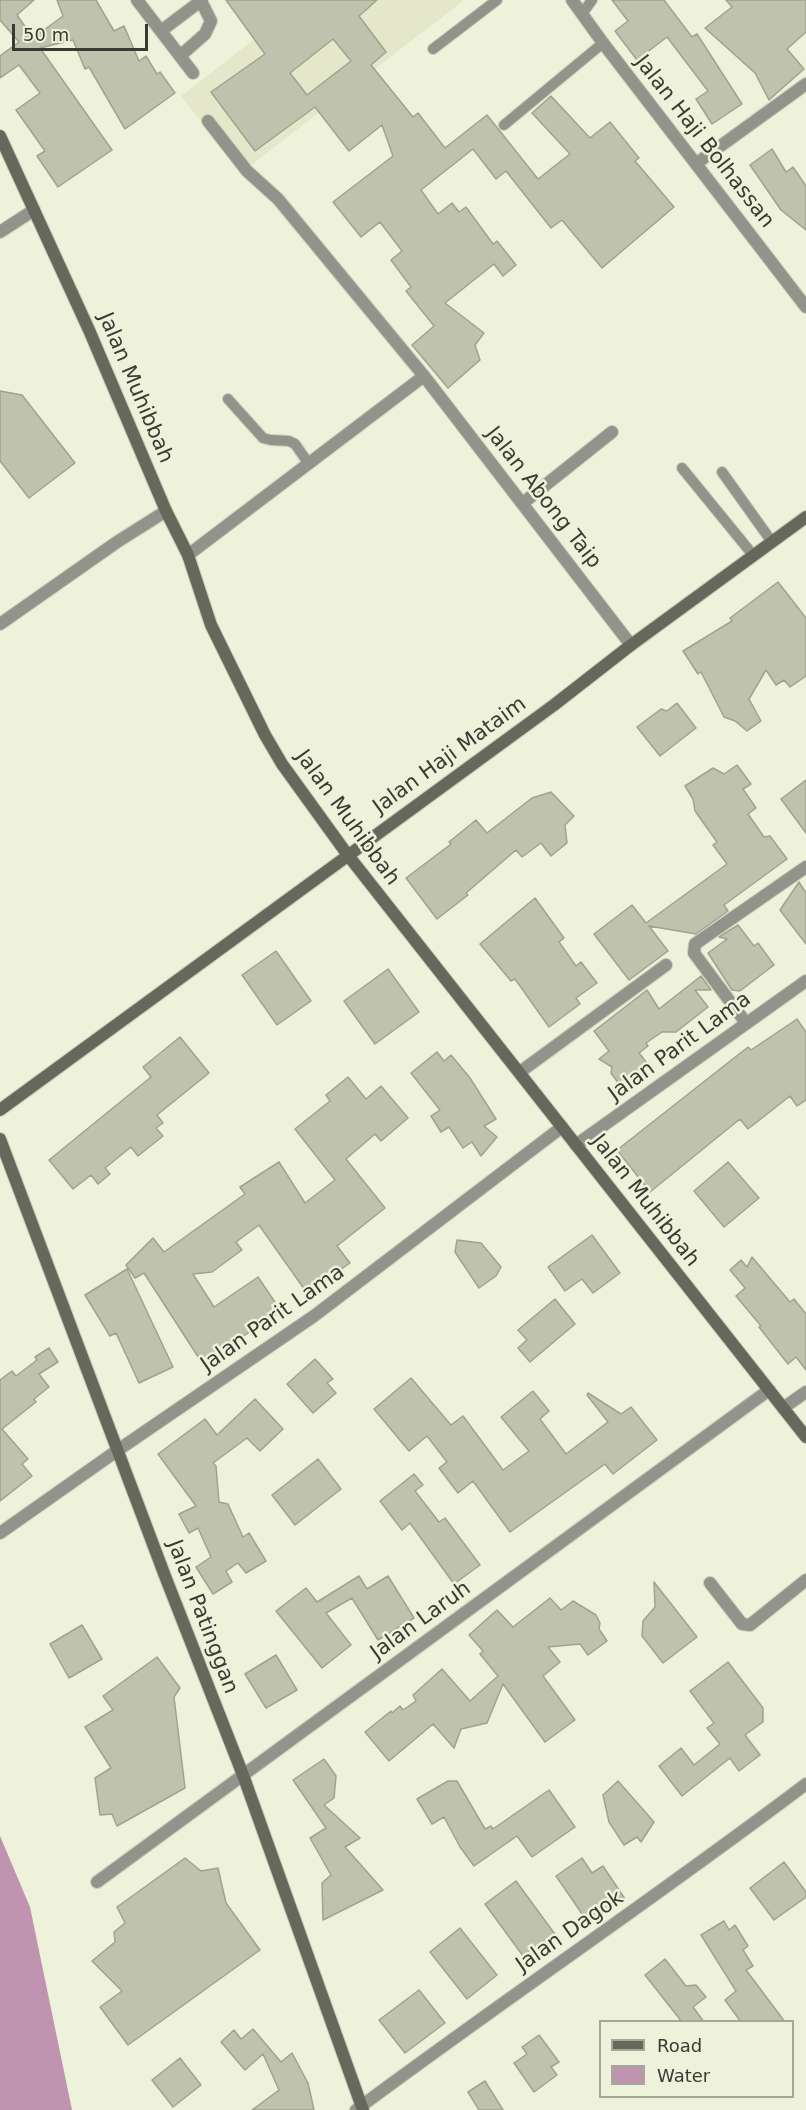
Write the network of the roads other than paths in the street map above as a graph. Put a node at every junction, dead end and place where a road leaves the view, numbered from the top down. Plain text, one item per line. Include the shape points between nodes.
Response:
1 (137, 0) edge
2 (202, 0) edge
3 (497, 0) edge
4 (572, 0) edge
5 (592, 0) edge
6 (582, 14) junction
7 (161, 31) junction
8 (603, 44) junction
9 (433, 50) dead end
10 (180, 56) junction
11 (193, 73) dead end
12 (806, 84) edge
13 (208, 121) dead end
14 (504, 125) dead end
15 (0, 136) edge
16 (697, 163) junction
17 (34, 210) junction
18 (0, 232) edge
19 (806, 307) edge
20 (424, 376) junction
21 (228, 399) dead end
22 (612, 432) dead end
23 (309, 464) junction
24 (682, 468) dead end
25 (722, 472) dead end
26 (523, 503) junction
27 (166, 511) junction
28 (806, 518) edge
29 (772, 542) junction
30 (188, 555) junction
31 (753, 555) junction
32 (0, 624) edge
33 (631, 645) junction
34 (347, 854) junction
35 (806, 861) edge
36 (806, 866) edge
37 (666, 965) dead end
38 (806, 981) edge
39 (746, 1023) junction
40 (520, 1072) junction
41 (0, 1110) edge
42 (562, 1127) junction
43 (0, 1139) edge
44 (576, 1145) junction
45 (769, 1390) junction
46 (806, 1392) edge
47 (783, 1408) junction
48 (806, 1437) edge
49 (118, 1450) junction
50 (0, 1533) edge
51 (806, 1580) edge
52 (710, 1583) dead end
53 (243, 1776) junction
54 (806, 1784) edge
55 (97, 1882) dead end
56 (360, 2109) edge

1 - 7 street
2 - 7 street
2 - 10 street via 211,21 205,34
3 - 9 lane
4 - 6 street, Jalan Haji Bolhassan
5 - 6 lane
6 - 8 street, Jalan Haji Bolhassan
7 - 10 street
8 - 14 lane
8 - 16 street, Jalan Haji Bolhassan
10 - 11 street
12 - 16 street
13 - 20 street, Jalan Abong Taip
15 - 17 main road, Jalan Muhibbah
16 - 19 street, Jalan Haji Bolhassan
17 - 18 street
17 - 27 main road, Jalan Muhibbah
20 - 23 street
20 - 26 street, Jalan Abong Taip
21 - 23 lane via 263,438 295,444
22 - 26 street
23 - 30 street
24 - 31 lane
25 - 29 lane
26 - 33 street, Jalan Abong Taip
27 - 30 main road, Jalan Muhibbah
27 - 32 street
28 - 29 main road, Jalan Haji Mataim
29 - 31 main road, Jalan Haji Mataim
30 - 34 main road, Jalan Muhibbah via 211,626 265,735
31 - 33 main road, Jalan Haji Mataim
33 - 34 main road, Jalan Haji Mataim
34 - 40 main road, Jalan Muhibbah
34 - 41 main road, Jalan Haji Mataim
35 - 36 street
36 - 39 street via 695,944 694,953
37 - 40 street
38 - 39 street, Jalan Parit Lama
39 - 44 street, Jalan Parit Lama
40 - 42 main road, Jalan Muhibbah
42 - 44 main road, Jalan Muhibbah
42 - 49 street, Jalan Parit Lama via 314,1316
43 - 49 main road, Jalan Patinggan
44 - 45 main road, Jalan Muhibbah
45 - 47 main road, Jalan Muhibbah
45 - 53 street, Jalan Laruh
46 - 47 street
47 - 48 main road, Jalan Muhibbah
49 - 50 street, Jalan Parit Lama
49 - 53 main road, Jalan Patinggan
51 - 52 street via 750,1625 742,1624
53 - 55 street, Jalan Laruh
53 - 56 main road, Jalan Patinggan
54 - 56 street, Jalan Dagok

